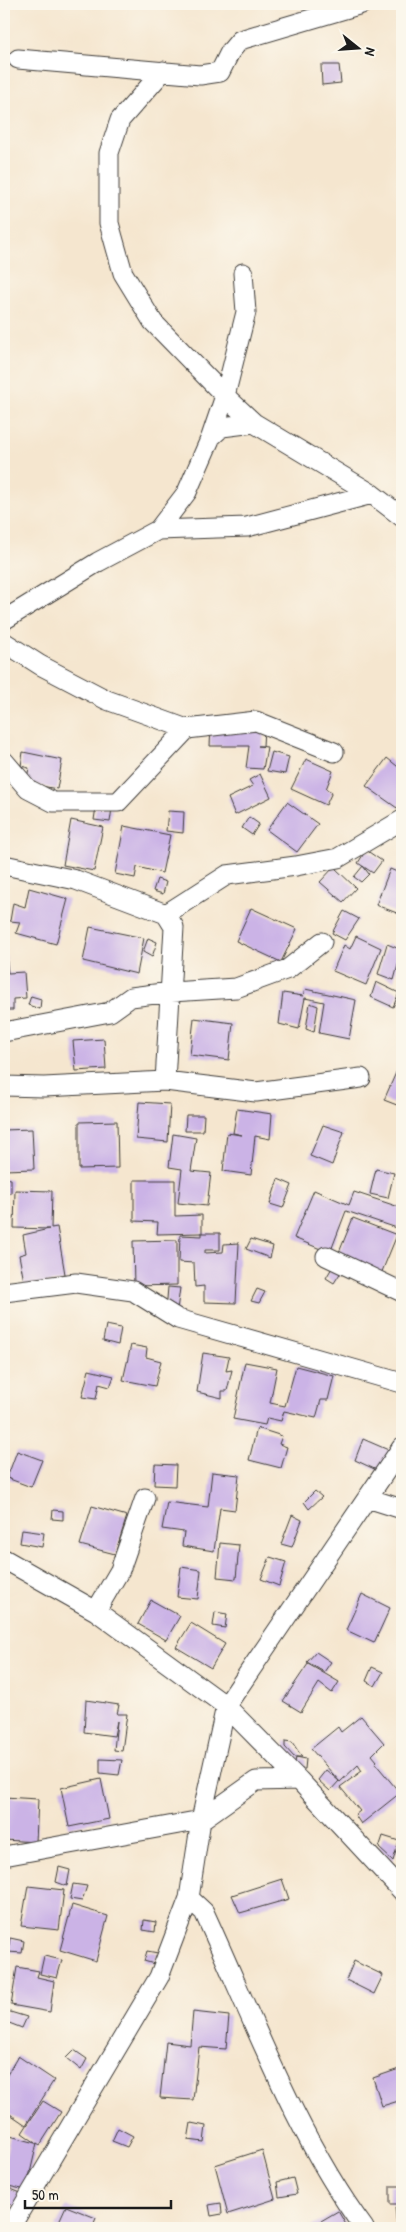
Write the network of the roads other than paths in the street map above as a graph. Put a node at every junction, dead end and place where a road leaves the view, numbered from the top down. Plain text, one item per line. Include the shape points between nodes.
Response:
1 (362, 4) edge
2 (18, 58) dead end
3 (163, 71) junction
4 (243, 273) dead end
5 (225, 396) junction
6 (254, 422) junction
7 (211, 437) junction
8 (372, 494) junction
9 (402, 517) edge
10 (158, 530) junction
11 (4, 620) edge
12 (4, 642) edge
13 (187, 729) junction
14 (334, 752) dead end
15 (4, 761) edge
16 (402, 820) edge
17 (4, 866) edge
18 (166, 914) junction
19 (322, 942) dead end
20 (171, 992) junction
21 (4, 1032) edge
22 (361, 1078) dead end
23 (165, 1081) junction
24 (4, 1086) edge
25 (326, 1256) dead end
26 (4, 1292) edge
27 (402, 1292) edge
28 (402, 1383) edge
29 (402, 1447) edge
30 (145, 1498) dead end
31 (367, 1498) junction
32 (402, 1509) edge
33 (4, 1559) edge
34 (96, 1611) junction
35 (226, 1706) junction
36 (299, 1780) junction
37 (201, 1820) junction
38 (4, 1856) edge
39 (402, 1891) edge
40 (189, 1898) junction
41 (10, 2228) edge
42 (364, 2228) edge

1 - 3 street via 240,40 220,72 200,75
2 - 3 street
3 - 5 street via 120,120 109,153 109,223 123,273 153,322
4 - 5 street via 246,312
5 - 6 street
5 - 7 street
6 - 7 street via 222,427
6 - 8 street
7 - 10 street via 187,492
8 - 9 street
8 - 10 street via 247,527
10 - 11 street via 98,562
12 - 13 street via 107,700
13 - 14 street via 256,721
13 - 15 street via 118,802 53,802 28,789
16 - 18 street via 338,858 227,875
17 - 18 street via 76,880
18 - 20 street via 174,927
19 - 20 street via 288,969 236,988
20 - 21 street via 131,998 110,1012
20 - 23 street
22 - 23 street via 256,1092
23 - 24 street
25 - 27 street
26 - 28 street via 76,1283 133,1291 178,1319
29 - 31 street
30 - 34 street via 120,1570
31 - 32 street
31 - 35 street
33 - 34 street
34 - 35 street
35 - 36 street
35 - 37 street
36 - 37 street via 256,1781
36 - 39 street
37 - 38 street
37 - 40 street
40 - 41 street via 160,1977
40 - 42 street via 204,1912 298,2119

